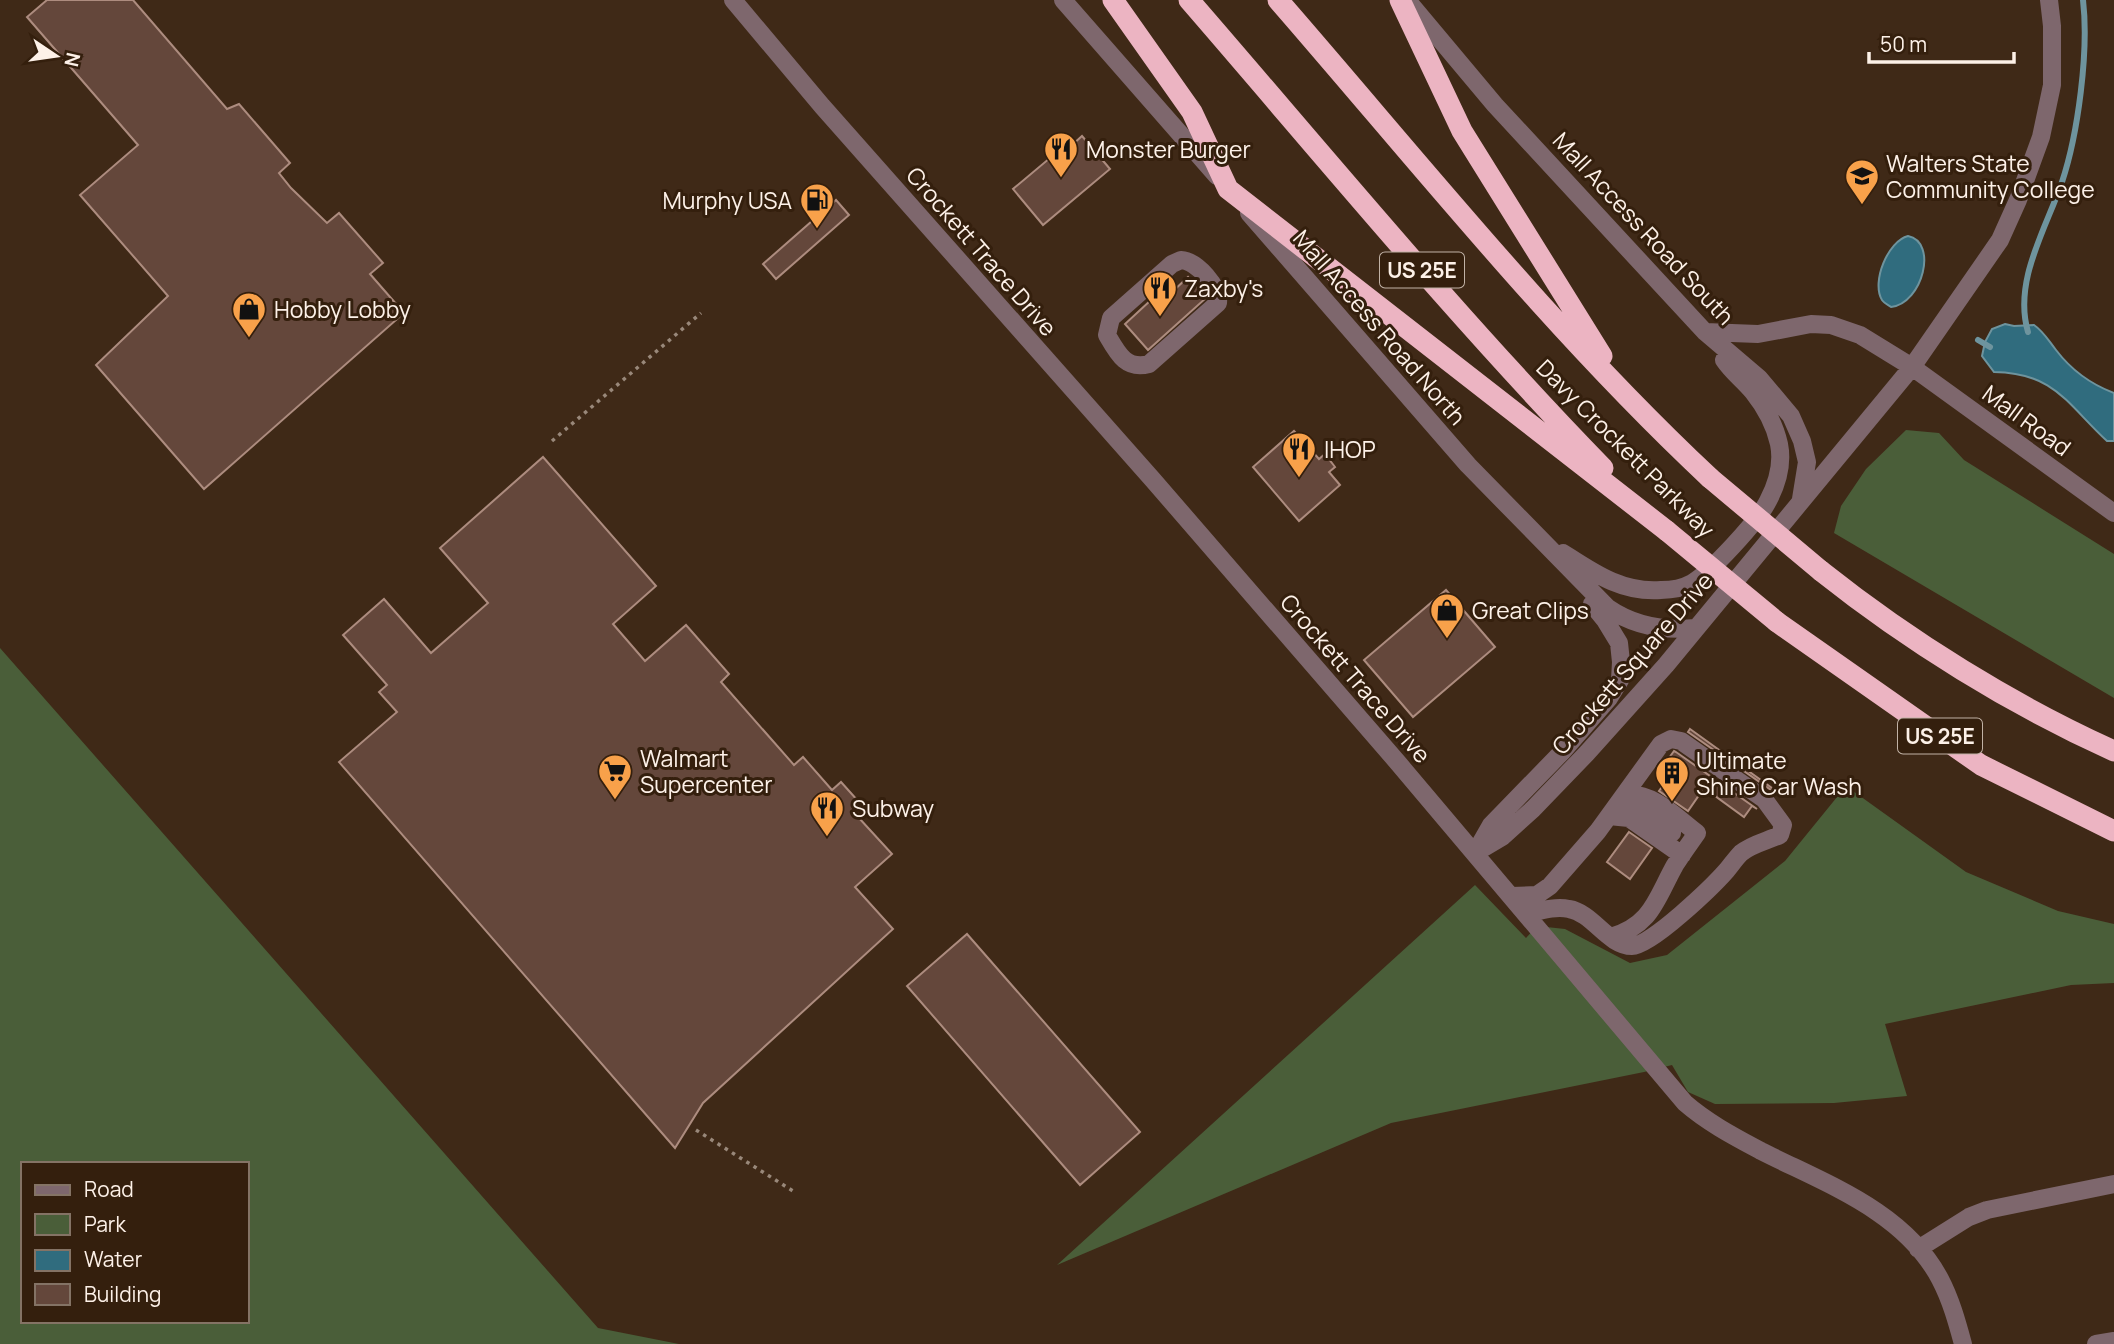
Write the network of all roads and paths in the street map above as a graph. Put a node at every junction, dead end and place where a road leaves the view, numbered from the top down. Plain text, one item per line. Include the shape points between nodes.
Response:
1 (733, 0) edge
2 (1063, 0) edge
3 (1113, 0) edge
4 (1189, 0) edge
5 (1278, 0) edge
6 (1400, 0) edge
7 (1408, 0) edge
8 (2049, 0) edge
9 (1228, 189) junction
10 (1189, 259) joint
11 (701, 313) dead end
12 (1705, 332) junction
13 (1912, 367) junction
14 (1629, 400) junction
15 (552, 441) dead end
16 (1800, 502) junction
17 (2114, 513) edge
18 (1667, 531) junction
19 (1539, 539) junction
20 (1696, 628) junction
21 (2114, 751) edge
22 (1617, 805) junction
23 (2114, 831) edge
24 (1686, 850) junction
25 (1475, 853) junction
26 (1512, 895) junction
27 (1527, 914) junction
28 (1611, 937) junction
29 (696, 1130) dead end
30 (2114, 1184) edge
31 (793, 1191) dead end
32 (1918, 1249) junction
33 (2114, 1341) edge
34 (1963, 1344) edge
35 (2096, 1344) edge

1 - 25 street, Crockett Trace Drive
2 - 9 street, Mall Access Road North
3 - 9 highway via 1192,112
4 - 18 highway, Davy Crockett Parkway / US 25E via 1473,327
5 - 14 highway, Davy Crockett Parkway / US 25E via 1483,239
6 - 14 highway via 1462,131
7 - 12 street, Mall Access Road South via 1495,105
8 - 13 street, Crockett Square Drive via 2052,85 2041,137 2018,200 2000,240
9 - 18 highway
9 - 19 street, Mall Access Road North via 1385,372
10 - 10 street via 1171,264 1111,318 1107,335 1131,365 1149,364 1218,303 1217,292
11 - 15 path
12 - 13 street, Mall Road via 1758,334 1831,325 1860,335
12 - 16 street, Mall Access Road South via 1759,378 1791,416 1807,462
12 - 19 street via 1771,420 1781,456 1767,504 1705,574 1676,589 1625,587
13 - 16 street, Crockett Square Drive
13 - 17 street, Mall Road
14 - 21 highway, Davy Crockett Parkway / US 25E, bridge via 1710,478 1821,571 1897,627 2009,696
16 - 20 street, Crockett Square Drive
18 - 23 highway, Davy Crockett Parkway / US 25E, bridge via 1777,622 1982,765
19 - 20 street, Mall Access Road North via 1619,616 1663,628
19 - 25 street, Crockett Square Drive via 1613,631 1619,643 1620,680 1562,752 1491,825
20 - 25 street, Crockett Square Drive via 1533,809 1503,837
22 - 24 street via 1629,818
22 - 24 street via 1633,794 1652,800 1698,833
22 - 26 street via 1550,886 1537,895
22 - 28 street via 1661,744 1671,739 1681,741 1764,799 1783,825 1780,835 1741,854 1660,932 1636,946 1619,944
24 - 28 street via 1644,920 1630,932
25 - 26 street, Crockett Trace Drive
26 - 27 street, Crockett Trace Drive
27 - 28 street via 1572,909
27 - 32 street, Crockett Trace Drive via 1698,1114 1879,1212
29 - 31 path
30 - 32 street via 1987,1210
32 - 34 street, Crockett Trace Drive via 1945,1291
33 - 35 street

